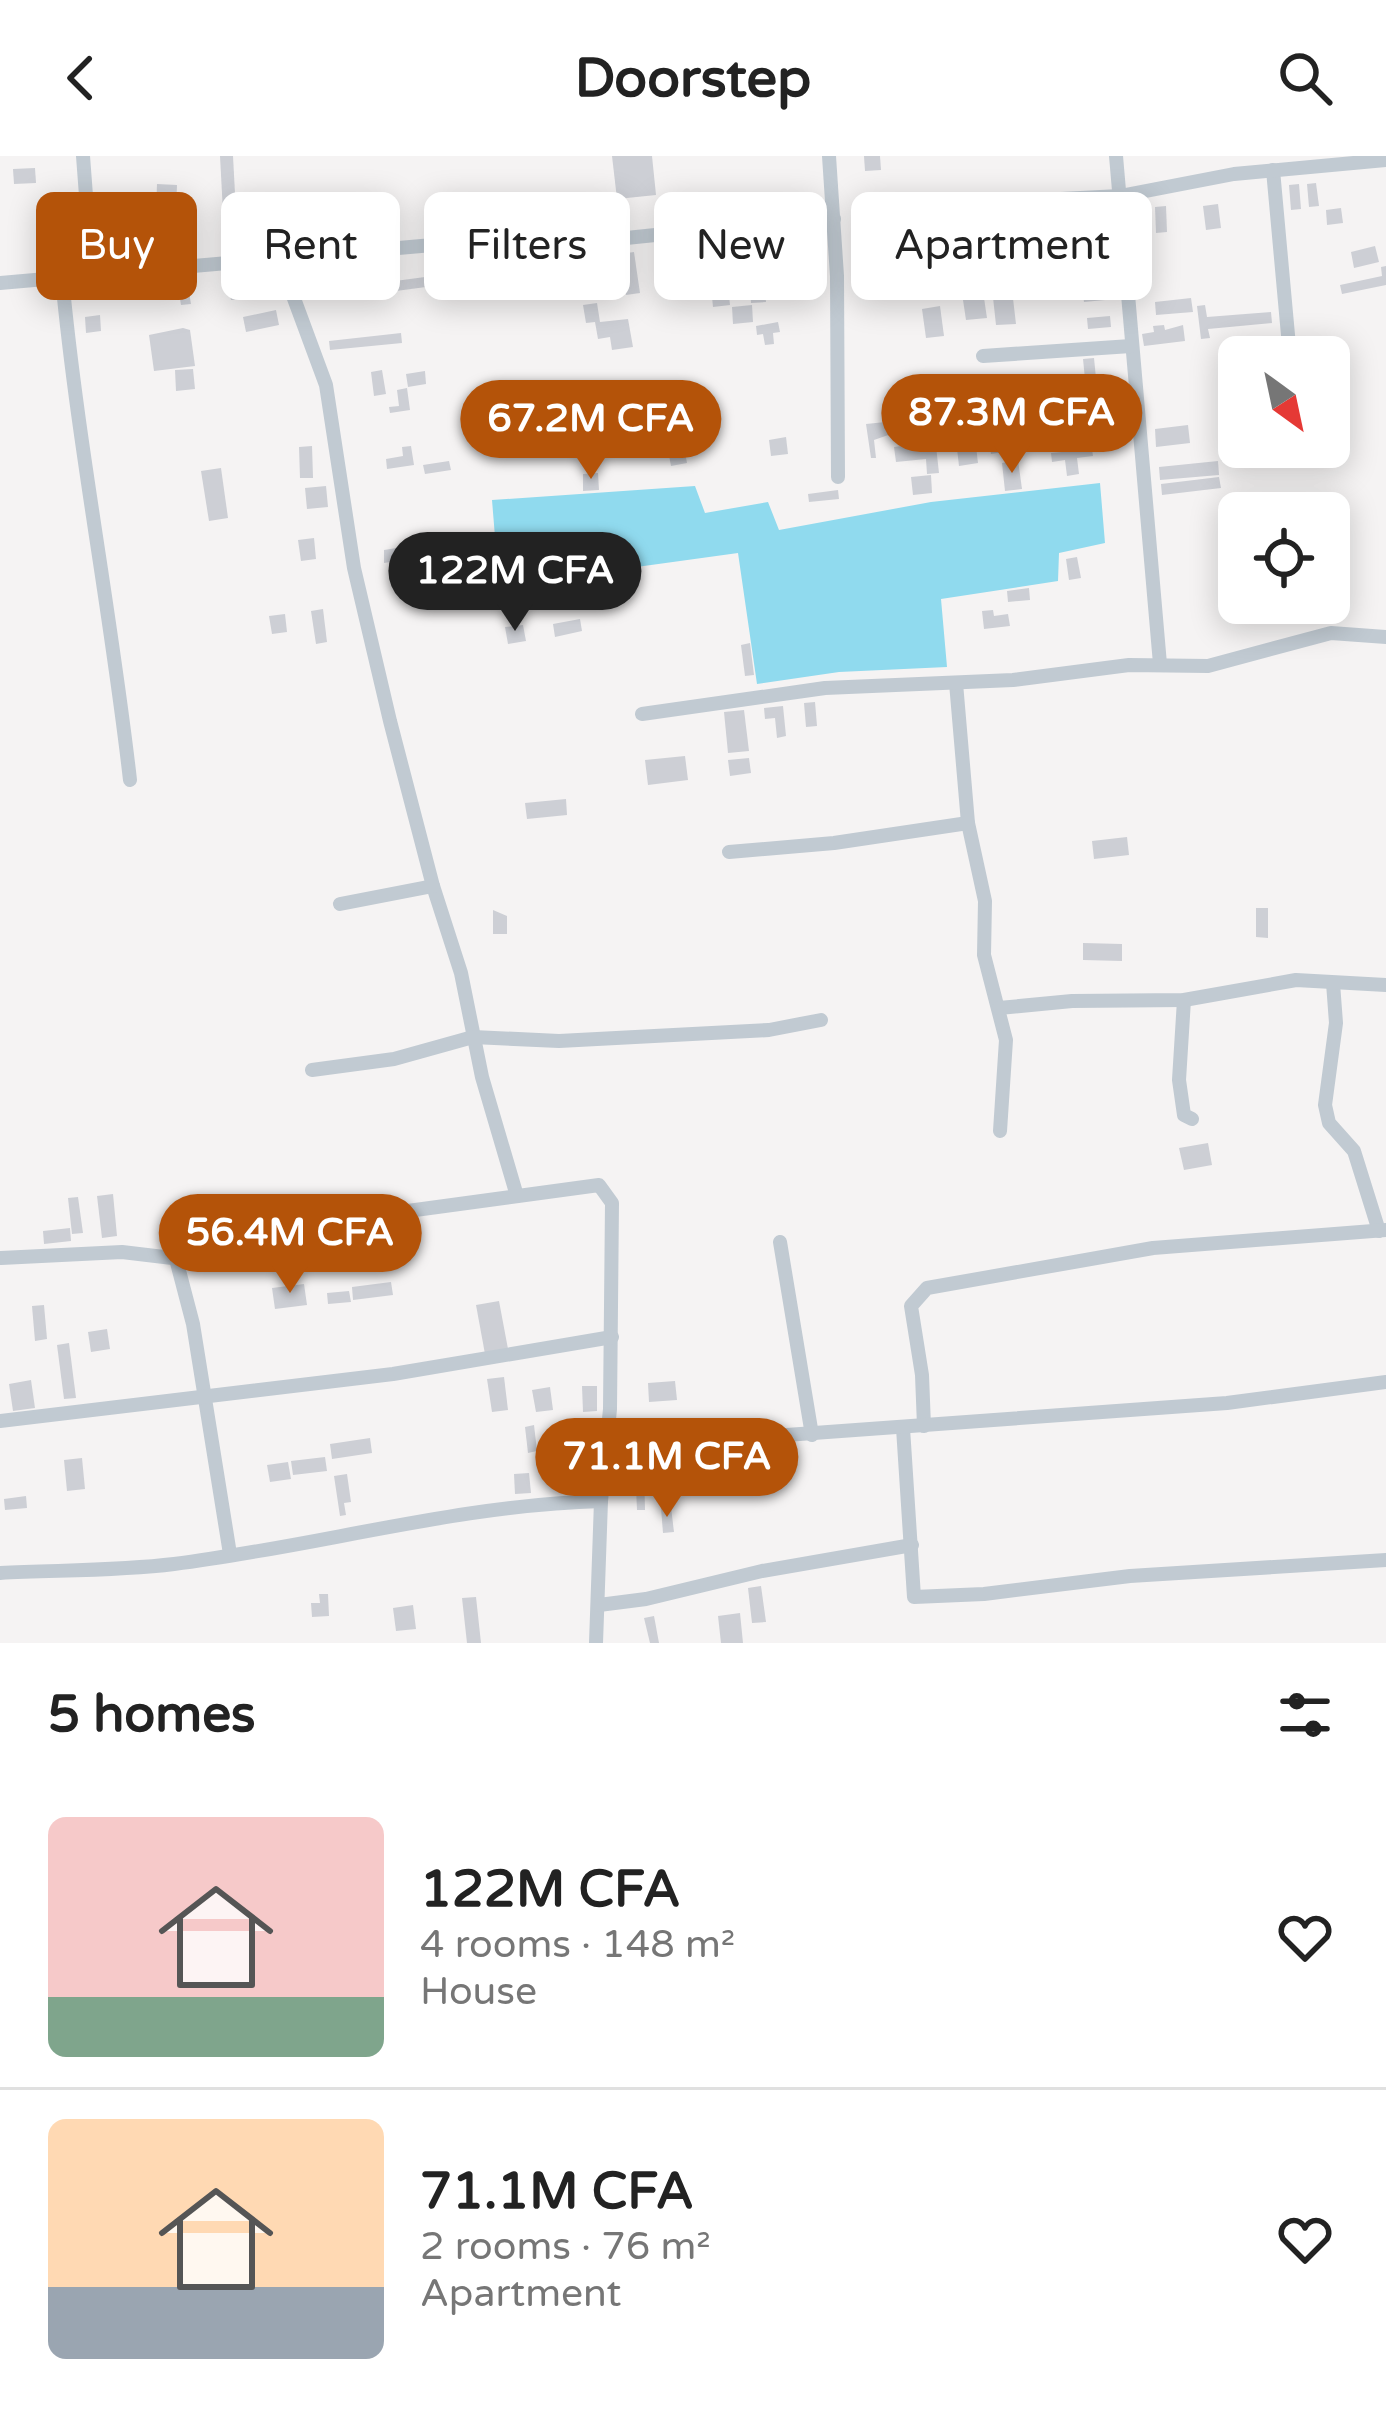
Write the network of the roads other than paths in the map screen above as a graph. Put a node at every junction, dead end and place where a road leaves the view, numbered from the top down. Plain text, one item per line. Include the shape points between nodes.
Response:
1 (83, 156) edge
2 (829, 156) edge
3 (1116, 156) edge
4 (1386, 160) edge
5 (1273, 170) junction
6 (86, 192) edge
7 (1120, 192) edge
8 (1144, 192) edge
9 (834, 219) junction
10 (630, 237) edge
11 (36, 280) edge
12 (0, 283) edge
13 (64, 300) edge
14 (295, 300) edge
15 (1128, 300) edge
16 (1288, 336) edge
17 (1131, 346) junction
18 (983, 356) dead end
19 (838, 478) dead end
20 (1386, 637) edge
21 (1160, 664) junction
22 (956, 683) junction
23 (642, 714) dead end
24 (130, 780) dead end
25 (968, 824) junction
26 (729, 852) dead end
27 (433, 886) junction
28 (340, 904) dead end
29 (1333, 983) junction
30 (1386, 985) edge
31 (1184, 1000) junction
32 (999, 1008) junction
33 (821, 1020) dead end
34 (473, 1037) junction
35 (312, 1070) dead end
36 (1192, 1118) dead end
37 (1000, 1131) dead end
38 (517, 1196) junction
39 (1382, 1230) edge
40 (780, 1242) dead end
41 (1, 1258) edge
42 (176, 1258) junction
43 (612, 1337) junction
44 (1386, 1382) edge
45 (202, 1394) junction
46 (0, 1421) edge
47 (924, 1426) junction
48 (903, 1428) junction
49 (812, 1435) junction
50 (607, 1448) junction
51 (602, 1501) junction
52 (912, 1545) junction
53 (230, 1554) junction
54 (1386, 1560) edge
55 (0, 1573) edge
56 (599, 1605) junction
57 (596, 1643) edge

1 - 6 street
2 - 9 street
3 - 7 street
4 - 5 street
5 - 8 street
5 - 16 street
9 - 10 street
9 - 19 street
11 - 12 street
13 - 24 street
14 - 27 street via 326,385 354,568
15 - 17 street
17 - 18 street
17 - 21 street
20 - 21 street via 1331,633 1208,666
21 - 22 street
22 - 23 street via 825,688
22 - 25 street
25 - 26 street
25 - 32 street via 985,901 984,956
27 - 28 street
27 - 34 street
29 - 30 street
29 - 31 street via 1296,980
29 - 39 street via 1324,1105 1354,1151
31 - 32 street
31 - 36 street via 1179,1080 1184,1115
32 - 37 street via 1008,1056
33 - 34 street via 560,1041
34 - 35 street
34 - 38 street
38 - 42 street via 371,1216 237,1251
38 - 43 street via 599,1185 610,1195
39 - 47 street via 1153,1248 927,1288 910,1306
40 - 49 street
41 - 42 street
42 - 45 street
43 - 45 street via 393,1375
43 - 50 street
44 - 47 street
45 - 46 street
45 - 53 street
47 - 48 street
48 - 49 street
48 - 52 street
49 - 50 street
50 - 51 street
51 - 53 street via 501,1508
51 - 56 street
52 - 54 street via 914,1597
52 - 56 street
53 - 55 street via 172,1565
56 - 57 street

